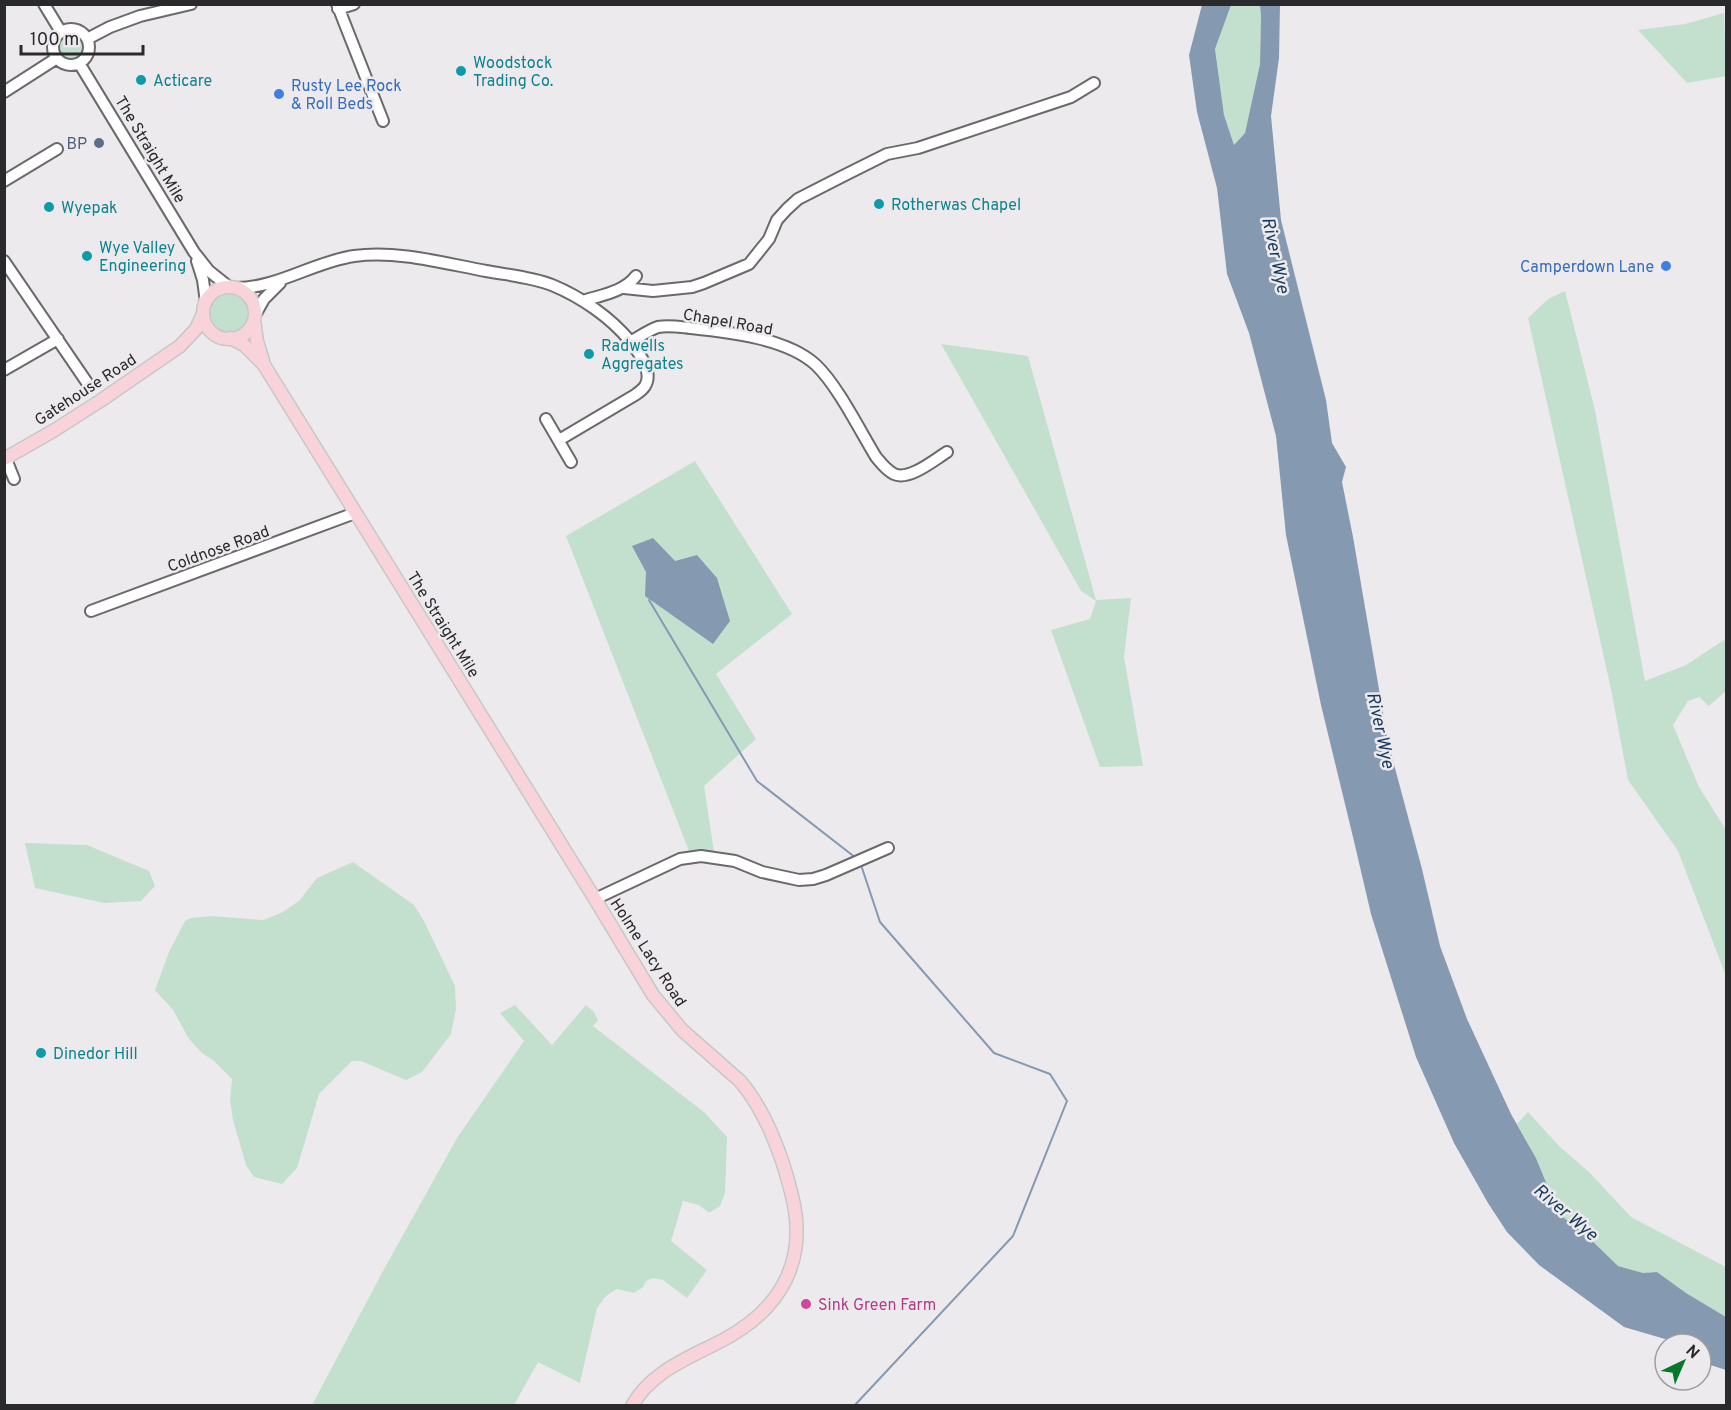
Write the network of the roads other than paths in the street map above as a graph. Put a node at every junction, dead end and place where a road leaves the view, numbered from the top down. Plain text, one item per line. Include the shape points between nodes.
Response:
1 (44, 4) edge
2 (191, 4) edge
3 (354, 4) edge
4 (338, 7) edge
5 (61, 32) junction
6 (87, 39) junction
7 (57, 58) junction
8 (79, 63) junction
9 (1094, 83) dead end
10 (4, 92) edge
11 (383, 121) dead end
12 (57, 149) dead end
13 (4, 182) edge
14 (195, 252) junction
15 (4, 261) edge
16 (636, 276) dead end
17 (285, 279) junction
18 (232, 287) junction
19 (624, 288) junction
20 (583, 301) junction
21 (205, 308) junction
22 (255, 317) junction
23 (217, 335) junction
24 (230, 338) junction
25 (58, 339) junction
26 (630, 342) junction
27 (180, 346) junction
28 (264, 365) junction
29 (4, 370) edge
30 (88, 384) dead end
31 (546, 419) dead end
32 (559, 441) junction
33 (946, 452) dead end
34 (5, 459) edge
35 (571, 462) dead end
36 (14, 479) dead end
37 (356, 513) junction
38 (91, 610) dead end
39 (888, 848) dead end
40 (596, 899) junction
41 (632, 1406) edge

1 - 5 street
2 - 6 street via 140,16
3 - 4 street
4 - 11 street
5 - 6 street via 73,29
5 - 7 street via 53,47
6 - 8 street via 88,53
7 - 8 street via 68,64
7 - 10 street
8 - 14 street, The Straight Mile
9 - 19 street via 1071,97 918,148 887,154 798,199 777,220 769,239 749,264 692,287 653,291
12 - 13 street
14 - 18 street, The Straight Mile via 209,271
14 - 21 street, The Straight Mile
15 - 25 street
16 - 19 street
17 - 18 street via 259,286
17 - 20 street via 331,261 374,254 527,278 552,285
17 - 22 street via 270,292
18 - 21 main road via 213,292
18 - 22 main road via 251,299
19 - 20 street
20 - 26 street
21 - 23 main road via 207,326
21 - 27 main road, Gatehouse Road via 196,329
22 - 24 main road via 243,334
22 - 28 main road, The Straight Mile via 256,341
23 - 24 main road
23 - 27 main road, Gatehouse Road
24 - 28 main road, The Straight Mile via 244,345
25 - 29 street
25 - 30 street
26 - 32 street via 647,369 645,386
26 - 33 street, Chapel Road via 657,327 668,326 732,333 784,347 816,365 885,468 900,476 909,474
27 - 34 main road, Gatehouse Road
28 - 37 main road, The Straight Mile
31 - 32 street
32 - 35 street
34 - 36 street, Gatehouse Road
37 - 38 street, Coldnose Road
37 - 40 main road, The Straight Mile
39 - 40 street via 826,875 799,880 735,861 701,856 681,859
40 - 41 main road, Holme Lacy Road via 661,1006 704,1051 740,1081 756,1102 788,1178 797,1223 794,1262 786,1280 761,1313 735,1333 670,1367

